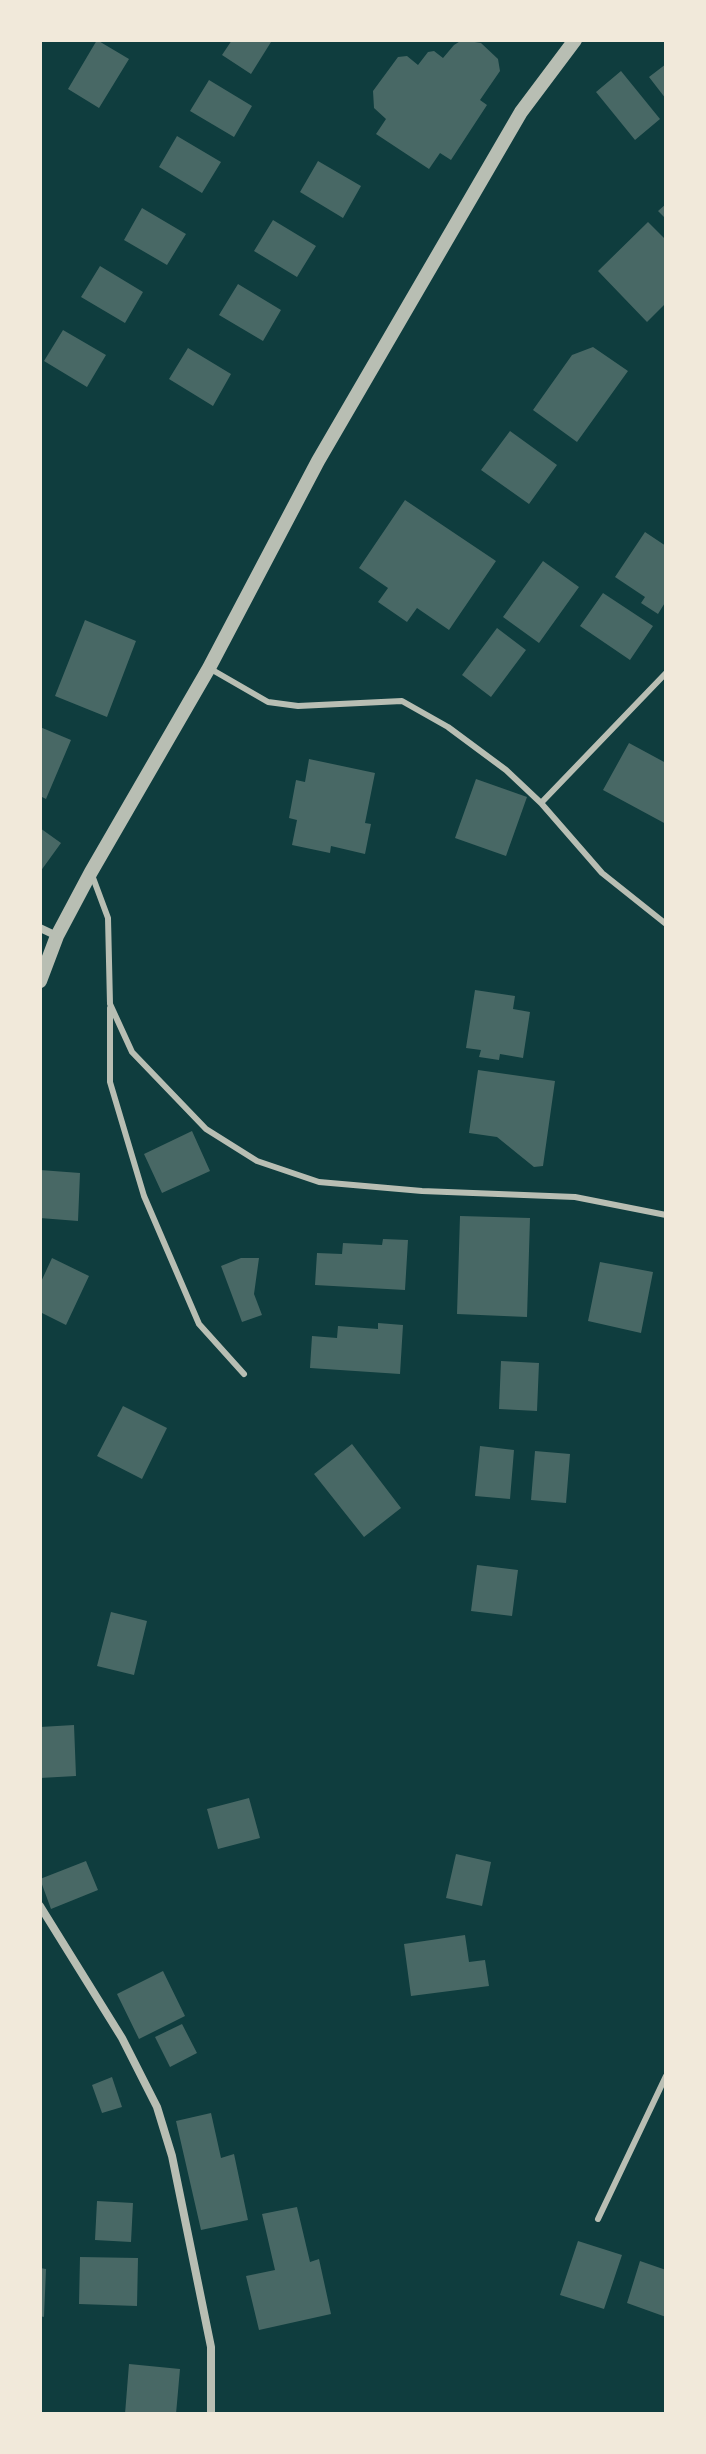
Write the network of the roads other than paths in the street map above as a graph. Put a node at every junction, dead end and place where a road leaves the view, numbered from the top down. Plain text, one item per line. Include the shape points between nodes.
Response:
1 (575, 40) edge
2 (209, 668) junction
3 (666, 673) edge
4 (541, 803) junction
5 (91, 872) junction
6 (666, 924) edge
7 (40, 928) edge
8 (57, 936) junction
9 (40, 981) edge
10 (110, 1004) junction
11 (666, 1215) edge
12 (244, 1374) dead end
13 (40, 1906) edge
14 (666, 2076) edge
15 (598, 2219) dead end
16 (211, 2414) edge

1 - 2 street via 521,112 452,227 318,461
2 - 4 lane via 268,702 298,706 402,701 448,727
2 - 5 street
3 - 4 lane
4 - 6 lane via 602,873
5 - 8 street
5 - 10 lane via 108,918
7 - 8 street
8 - 9 street
10 - 11 lane via 132,1052 163,1088 206,1129 257,1161 319,1182 575,1197
10 - 12 lane via 110,1082 144,1196 199,1324
13 - 16 street via 122,2038 157,2107 211,2347
14 - 15 lane

